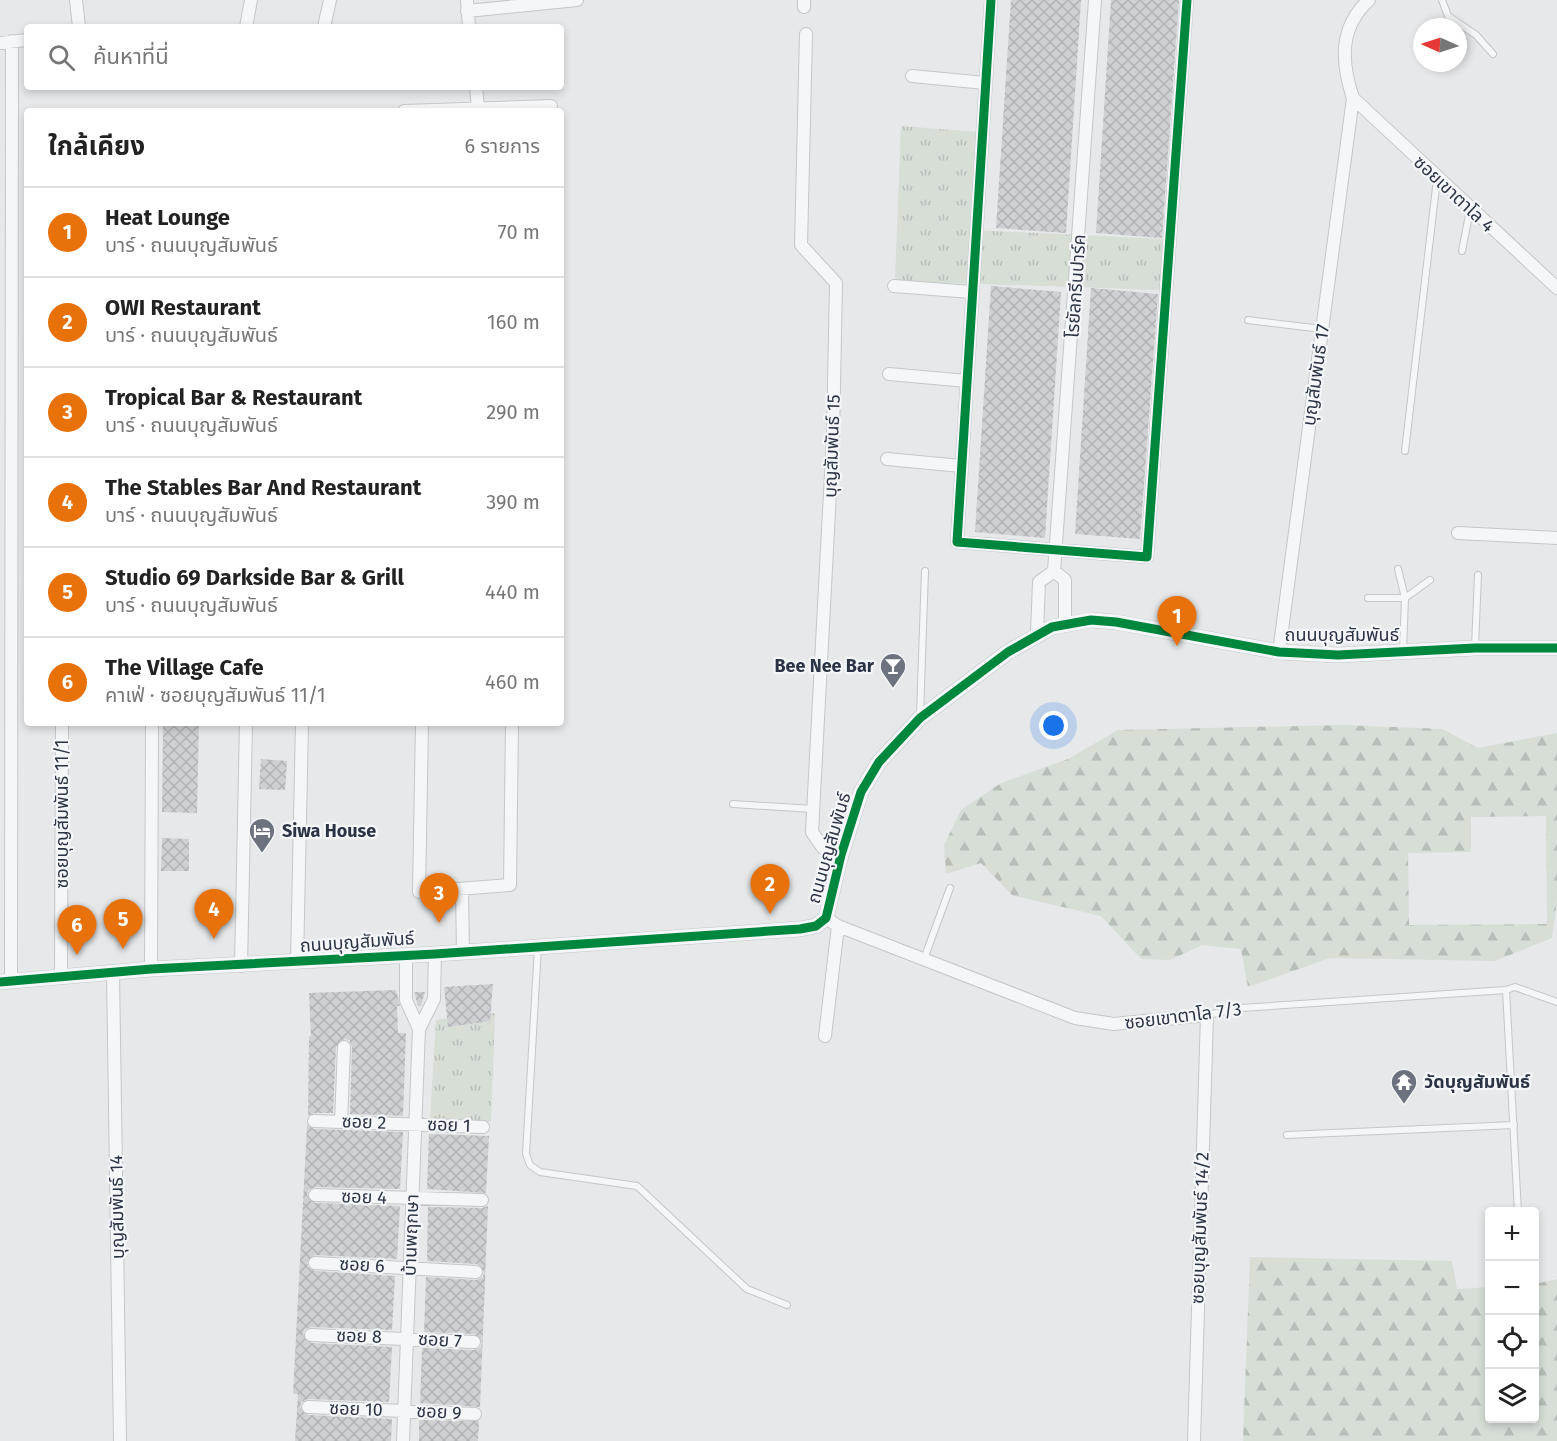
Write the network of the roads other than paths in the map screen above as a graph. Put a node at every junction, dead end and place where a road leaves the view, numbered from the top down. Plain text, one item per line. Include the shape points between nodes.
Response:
1 (76, 0) edge
2 (251, 0) edge
3 (330, 0) edge
4 (577, 0) edge
5 (991, 0) edge
6 (1095, 0) edge
7 (1187, 0) edge
8 (1369, 0) edge
9 (1442, 0) edge
10 (547, 1) edge
11 (467, 5) edge
12 (79, 24) edge
13 (247, 24) edge
14 (325, 24) edge
15 (469, 24) edge
16 (806, 34) dead end
17 (24, 40) edge
18 (6, 42) edge
19 (1493, 54) dead end
20 (912, 76) dead end
21 (986, 83) junction
22 (476, 90) edge
23 (1353, 98) junction
24 (551, 106) dead end
25 (478, 108) edge
26 (530, 108) edge
27 (1437, 179) junction
28 (1470, 210) junction
29 (1462, 250) dead end
30 (894, 286) dead end
31 (1557, 288) edge
32 (971, 292) junction
33 (1248, 320) dead end
34 (1322, 330) junction
35 (890, 374) dead end
36 (967, 381) junction
37 (1405, 452) dead end
38 (887, 459) dead end
39 (961, 466) junction
40 (1458, 533) dead end
41 (1557, 538) edge
42 (1055, 549) junction
43 (1398, 569) dead end
44 (925, 571) dead end
45 (1054, 571) junction
46 (1478, 574) dead end
47 (1430, 580) dead end
48 (1368, 598) dead end
49 (1405, 598) junction
50 (1065, 623) junction
51 (1037, 633) junction
52 (1475, 648) junction
53 (1557, 648) edge
54 (1279, 652) junction
55 (1402, 652) junction
56 (920, 718) junction
57 (62, 726) edge
58 (152, 726) edge
59 (246, 726) edge
60 (302, 726) edge
61 (422, 726) edge
62 (512, 726) edge
63 (734, 804) dead end
64 (814, 809) junction
65 (841, 855) junction
66 (950, 888) dead end
67 (462, 889) junction
68 (832, 922) junction
69 (538, 946) junction
70 (463, 952) junction
71 (435, 954) junction
72 (406, 955) junction
73 (923, 959) junction
74 (297, 962) junction
75 (241, 966) junction
76 (150, 969) junction
77 (113, 972) junction
78 (61, 976) junction
79 (5, 981) edge
80 (1506, 990) junction
81 (1557, 1002) edge
82 (1207, 1015) junction
83 (418, 1029) junction
84 (825, 1036) dead end
85 (344, 1047) dead end
86 (314, 1121) dead end
87 (341, 1122) junction
88 (415, 1124) junction
89 (1514, 1125) junction
90 (483, 1127) dead end
91 (1287, 1135) dead end
92 (315, 1195) dead end
93 (412, 1198) junction
94 (482, 1200) dead end
95 (1518, 1207) edge
96 (315, 1263) dead end
97 (410, 1267) junction
98 (476, 1272) dead end
99 (787, 1305) dead end
100 (311, 1335) dead end
101 (407, 1338) junction
102 (474, 1342) dead end
103 (308, 1407) dead end
104 (404, 1410) junction
105 (475, 1414) dead end
106 (120, 1441) edge
107 (403, 1441) edge
108 (1194, 1441) edge

1 - 12 street
2 - 13 street
3 - 14 street
4 - 10 street
5 - 21 street
6 - 42 street, โรยัลกรีนปาร์ค
7 - 42 street via 1147,557
8 - 23 street via 1357,11 1345,34 1344,72
9 - 19 lane via 1448,16 1476,35
10 - 11 street
11 - 15 street
16 - 64 street, บุญสัมพันธ์ 15 via 801,245 836,284 833,436
17 - 18 street
18 - 79 street
20 - 21 street
21 - 32 street
22 - 25 street
23 - 27 street, ซอยเขาตาโล 4
23 - 34 street, บุญสัมพันธ์ 17
24 - 26 street
27 - 28 street, ซอยเขาตาโล 4
27 - 37 lane
28 - 29 lane
28 - 31 street, ซอยเขาตาโล 4
30 - 32 street
32 - 36 street
33 - 34 lane
34 - 54 street, บุญสัมพันธ์ 17
35 - 36 street
36 - 39 street
38 - 39 street
39 - 42 street via 957,543
40 - 41 street
42 - 45 street, โรยัลกรีนปาร์ค
43 - 49 lane
44 - 56 lane
45 - 50 street, โรยัลกรีนปาร์ค via 1065,580
45 - 51 street via 1039,582
46 - 52 lane
47 - 49 lane
48 - 49 lane
49 - 55 lane
50 - 51 street, ถนนบุญสัมพันธ์
50 - 54 street, ถนนบุญสัมพันธ์ via 1116,622
51 - 56 street, ถนนบุญสัมพันธ์
52 - 53 street, ถนนบุญสัมพันธ์
52 - 55 street, ถนนบุญสัมพันธ์
54 - 55 street, ถนนบุญสัมพันธ์
56 - 65 street, ถนนบุญสัมพันธ์ via 879,762 867,782
57 - 78 street, ซอยบุญสัมพันธ์ 11/1
58 - 76 street
59 - 75 street
60 - 74 street
61 - 67 street via 419,892
62 - 67 street via 510,885
63 - 64 lane
64 - 65 street, บุญสัมพันธ์ 15 via 812,832 823,848
65 - 68 street, ถนนบุญสัมพันธ์
66 - 73 lane
67 - 70 street
68 - 69 street, ถนนบุญสัมพันธ์ via 800,929
68 - 73 street, ซอยเขาตาโล 7/3
68 - 84 street
69 - 70 street, ถนนบุญสัมพันธ์
69 - 99 lane via 526,1154 530,1165 540,1172 638,1186 747,1289
70 - 71 street, ถนนบุญสัมพันธ์
71 - 72 street, ถนนบุญสัมพันธ์
71 - 83 street, บ้านพฤกษา via 434,999
72 - 74 street, ถนนบุญสัมพันธ์
72 - 83 street, บ้านพฤกษา via 406,1000
73 - 82 street, ซอยเขาตาโล 7/3 via 1075,1018 1114,1024
74 - 75 street, ถนนบุญสัมพันธ์
75 - 76 street, ถนนบุญสัมพันธ์
76 - 77 street, ถนนบุญสัมพันธ์
77 - 78 street, ถนนบุญสัมพันธ์
77 - 106 street, บุญสัมพันธ์ 14
78 - 79 street, ถนนบุญสัมพันธ์
80 - 81 lane, ซอยเขาตาโล 7/3 via 1515,987
80 - 82 lane, ซอยเขาตาโล 7/3 via 1241,1008
80 - 89 lane
82 - 108 street, ซอยบุญสัมพันธ์ 14/2
83 - 88 street, บ้านพฤกษา
85 - 87 street
86 - 87 street, ซอย 2
87 - 88 street, ซอย 2
88 - 90 street, ซอย 1
88 - 93 street, บ้านพฤกษา
89 - 91 lane
89 - 95 lane
92 - 93 street, ซอย 4
93 - 94 street, ซอย 4
93 - 97 street, บ้านพฤกษา
96 - 97 street, ซอย 6
97 - 98 street, ซอย 6
97 - 101 street, บ้านพฤกษา
100 - 101 street, ซอย 8
101 - 102 street, ซอย 7
101 - 104 street, บ้านพฤกษา
103 - 104 street, ซอย 10
104 - 105 street, ซอย 9
104 - 107 street, บ้านพฤกษา

